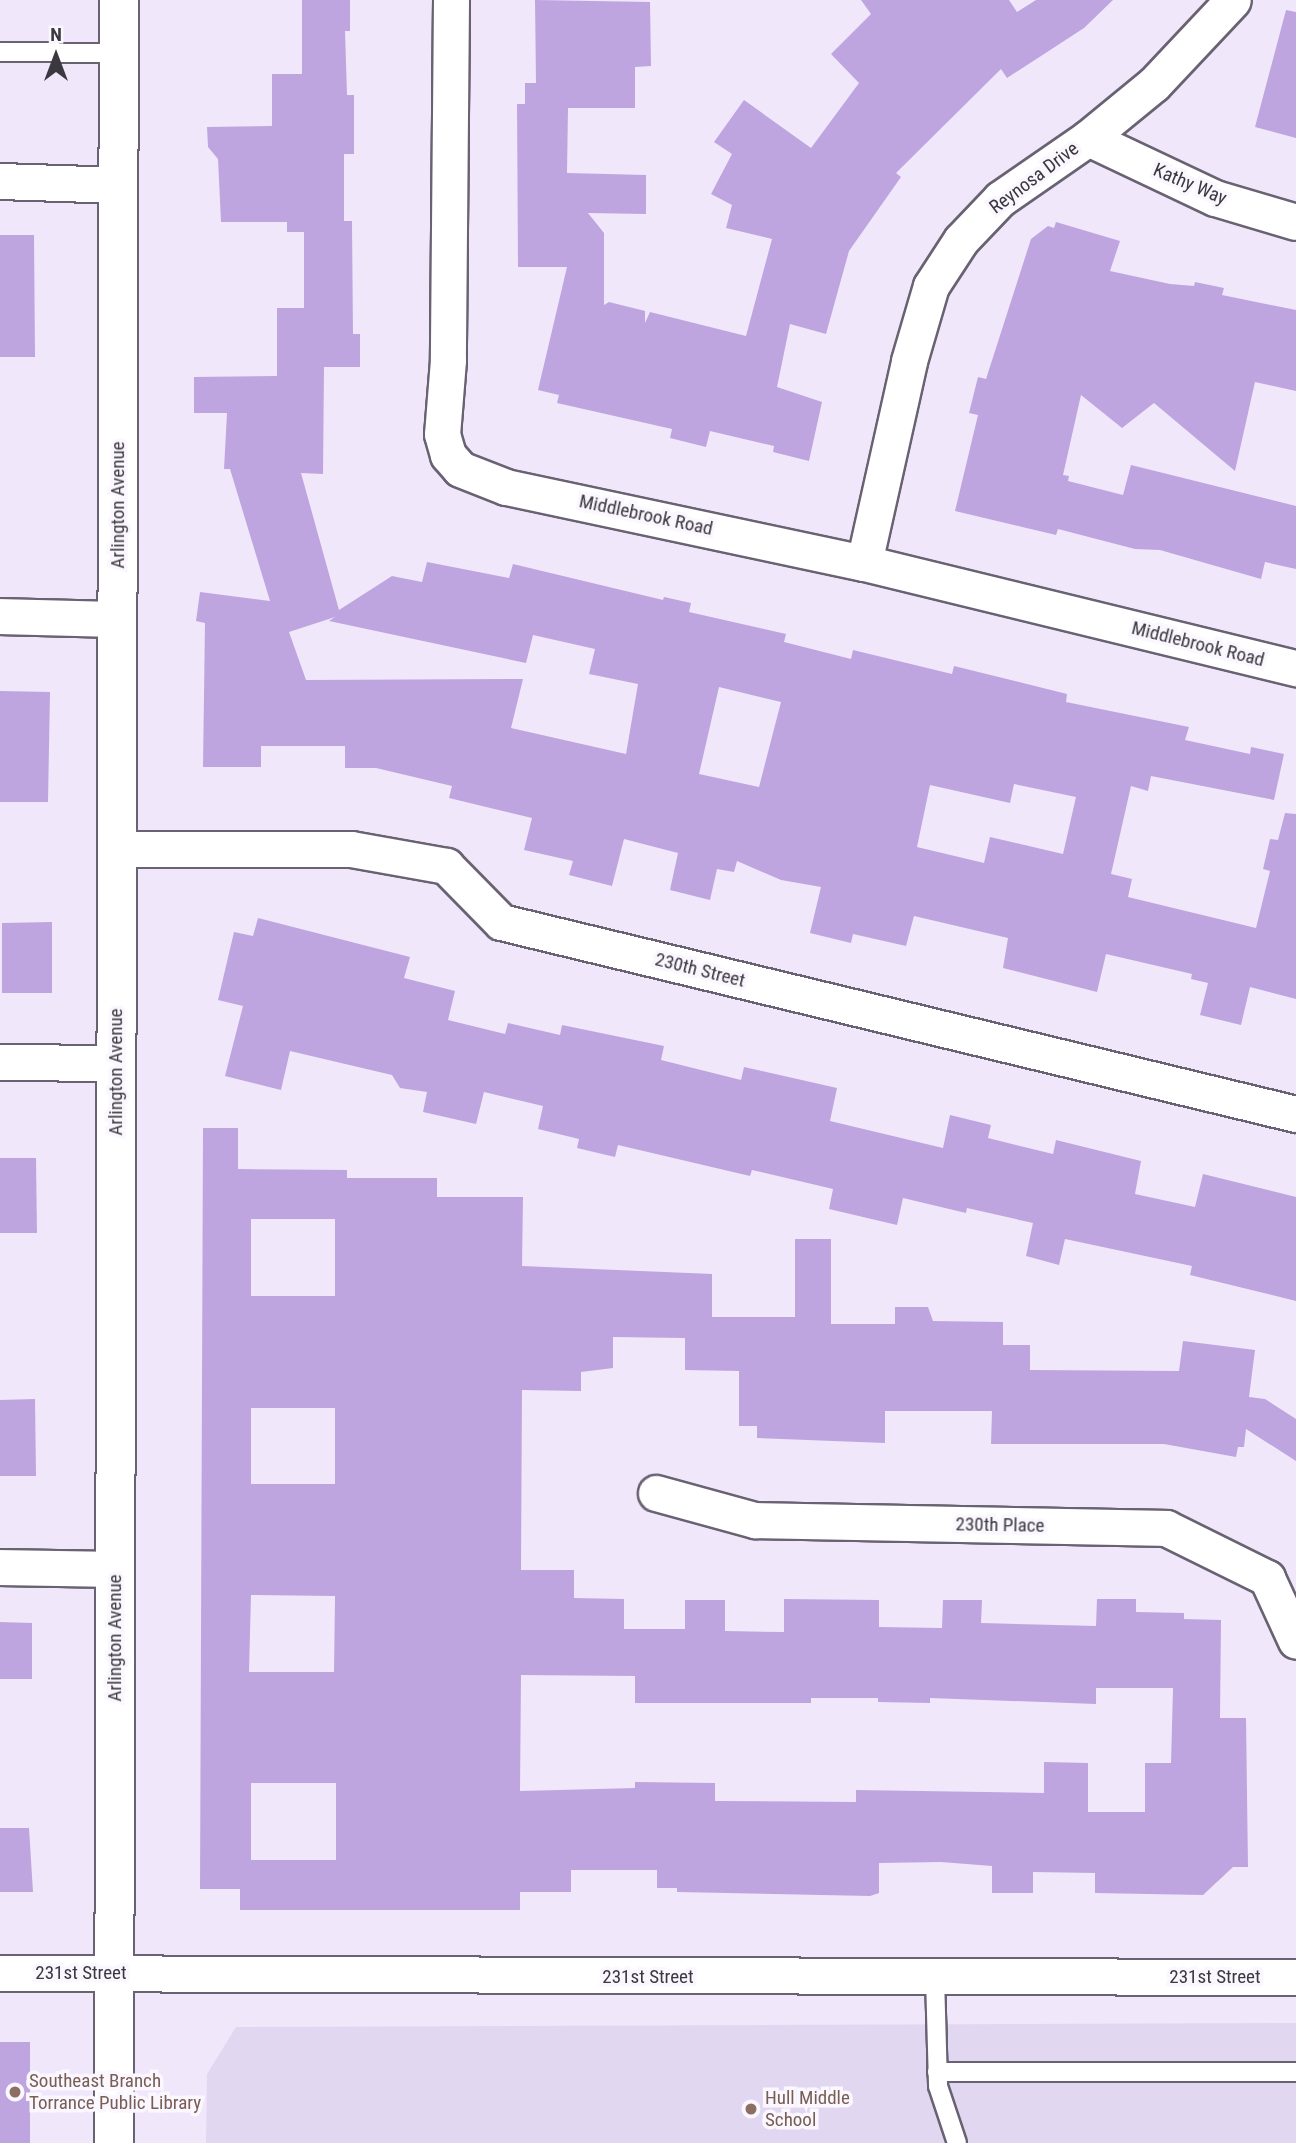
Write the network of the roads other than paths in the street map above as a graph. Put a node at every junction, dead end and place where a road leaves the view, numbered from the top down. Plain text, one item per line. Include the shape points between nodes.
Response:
1 (119, 0) edge
2 (451, 0) edge
3 (1233, 0) edge
4 (0, 52) edge
5 (118, 53) junction
6 (1088, 138) junction
7 (0, 181) edge
8 (118, 185) junction
9 (1296, 222) edge
10 (864, 563) junction
11 (0, 616) edge
12 (117, 619) junction
13 (1296, 668) edge
14 (117, 849) junction
15 (0, 1062) edge
16 (116, 1063) junction
17 (1296, 1114) edge
18 (656, 1493) dead end
19 (0, 1567) edge
20 (115, 1569) junction
21 (1296, 1641) edge
22 (114, 1972) junction
23 (0, 1973) edge
24 (935, 1977) junction
25 (1296, 1977) edge
26 (937, 2072) junction
27 (1296, 2072) edge
28 (114, 2143) edge
29 (957, 2143) edge

1 - 5 main road, Arlington Avenue
2 - 10 street, Middlebrook Road via 448,360 442,400 442,434 448,456 460,469 506,487
3 - 6 street, Reynosa Drive via 1154,84
4 - 5 lane
5 - 8 main road, Arlington Avenue
6 - 9 street, Kathy Way via 1216,198
6 - 10 street, Reynosa Drive via 1000,199 961,240 931,286 909,361
7 - 8 street
8 - 12 main road, Arlington Avenue
10 - 13 street, Middlebrook Road
11 - 12 street
12 - 14 main road, Arlington Avenue
14 - 16 main road, Arlington Avenue
14 - 17 street, 230th Street via 351,849 446,866 501,922
15 - 16 street
16 - 20 main road, Arlington Avenue
18 - 21 street, 230th Place via 755,1520 1166,1528 1267,1578
19 - 20 street
20 - 22 main road, Arlington Avenue
22 - 23 street, 231st Street
22 - 24 street, 231st Street
22 - 28 main road, Arlington Avenue
24 - 25 street, 231st Street
24 - 26 lane
26 - 27 lane
26 - 29 lane

